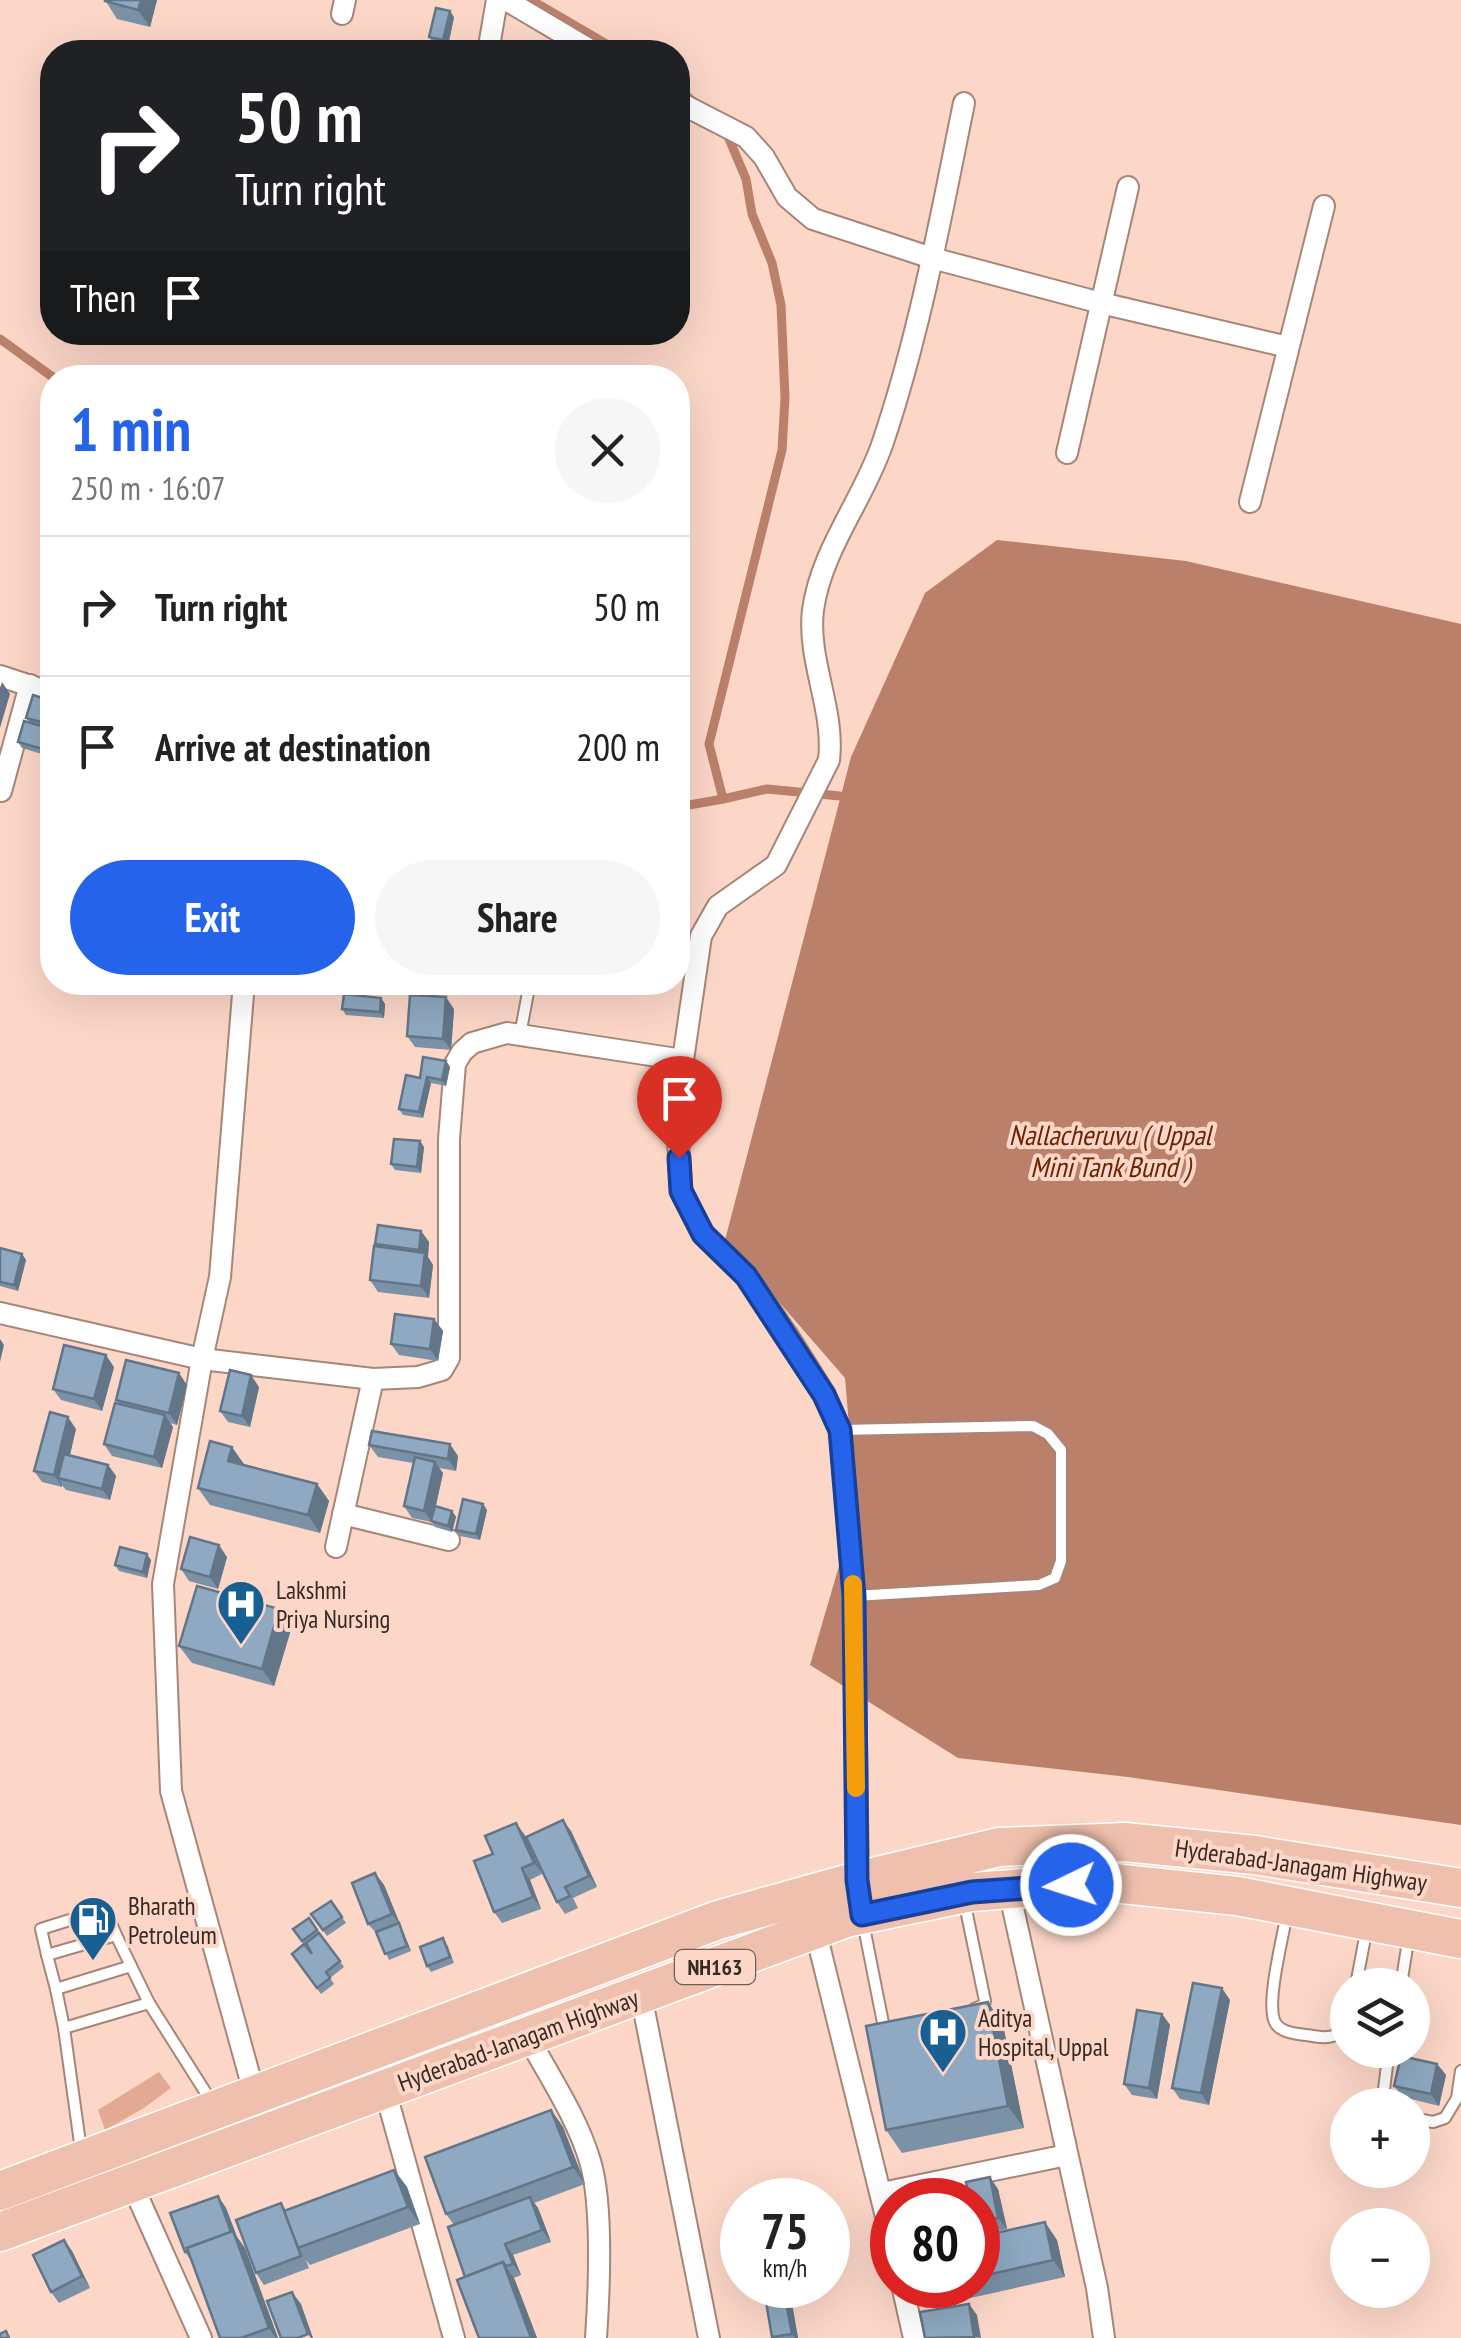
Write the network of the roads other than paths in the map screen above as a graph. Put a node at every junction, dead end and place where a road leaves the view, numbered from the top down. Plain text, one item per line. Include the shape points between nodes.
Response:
1 (497, 0) edge
2 (506, 0) edge
3 (490, 40) edge
4 (574, 40) edge
5 (964, 102) dead end
6 (690, 108) edge
7 (1128, 187) dead end
8 (1324, 206) dead end
9 (932, 258) junction
10 (1102, 303) junction
11 (1288, 347) junction
12 (1067, 454) dead end
13 (1250, 502) dead end
14 (0, 676) edge
15 (30, 685) junction
16 (40, 688) edge
17 (1, 790) edge
18 (243, 995) edge
19 (528, 995) edge
20 (520, 1035) junction
21 (683, 1060) junction
22 (0, 1313) edge
23 (202, 1360) junction
24 (373, 1378) junction
25 (840, 1430) junction
26 (343, 1514) junction
27 (448, 1540) dead end
28 (336, 1547) dead end
29 (854, 1596) junction
30 (1461, 1888) edge
31 (1009, 1890) junction
32 (962, 1894) junction
33 (859, 1898) junction
34 (1288, 1906) junction
35 (1368, 1921) junction
36 (815, 1929) junction
37 (1410, 1929) junction
38 (116, 1936) junction
39 (1461, 1938) edge
40 (46, 1955) junction
41 (131, 1966) junction
42 (1359, 1968) edge
43 (1403, 1968) edge
44 (56, 1989) junction
45 (641, 1995) junction
46 (150, 2004) junction
47 (962, 2012) edge
48 (904, 2024) edge
49 (64, 2028) junction
50 (528, 2036) junction
51 (1330, 2037) edge
52 (1461, 2072) edge
53 (386, 2090) junction
54 (255, 2096) junction
55 (217, 2110) junction
56 (1430, 2121) edge
57 (1067, 2155) junction
58 (83, 2161) junction
59 (878, 2178) edge
60 (955, 2178) edge
61 (132, 2184) junction
62 (0, 2192) edge
63 (0, 2232) edge
64 (907, 2308) edge
65 (200, 2338) edge
66 (454, 2338) edge
67 (596, 2338) edge
68 (709, 2338) edge
69 (914, 2338) edge
70 (1104, 2338) edge

1 - 3 street
2 - 4 street
5 - 9 street
6 - 9 street via 746,137 787,197 813,219
7 - 10 street
8 - 11 street
9 - 10 street
9 - 21 street via 882,448 822,575 813,610 829,760 776,865 718,906 701,936
10 - 11 street
10 - 12 street
11 - 13 street
14 - 15 street
15 - 16 street
15 - 17 street
18 - 23 street via 227,1219
19 - 20 lane
20 - 21 street
20 - 24 street via 472,1043 456,1064 448,1139 450,1358 442,1370 418,1377
21 - 25 street via 676,1125 681,1191 703,1234 746,1276 788,1336
22 - 23 street
23 - 24 street
23 - 54 street via 163,1584 171,1792
24 - 26 street
25 - 29 street
25 - 29 lane via 1033,1426 1061,1450 1061,1561 1055,1578 1039,1585
26 - 27 street
26 - 28 street
29 - 33 street
30 - 33 highway, Hyderabad-Janagam Highway / NH163 via 1256,1854 1125,1842 998,1847
31 - 32 highway, Hyderabad-Janagam Highway / NH163
31 - 34 highway, Hyderabad-Janagam Highway / NH163 via 1103,1882
31 - 57 street
32 - 33 highway, Hyderabad-Janagam Highway / NH163
32 - 47 lane via 985,2001
33 - 36 highway, Hyderabad-Janagam Highway / NH163
33 - 48 lane via 885,2028
33 - 54 highway, Hyderabad-Janagam Highway / NH163 via 718,1920
34 - 35 highway, Hyderabad-Janagam Highway / NH163
34 - 51 lane via 1272,2004 1276,2024
35 - 37 highway, Hyderabad-Janagam Highway / NH163
35 - 42 lane
36 - 45 highway, Hyderabad-Janagam Highway / NH163
36 - 59 street
37 - 39 highway, Hyderabad-Janagam Highway / NH163
37 - 43 lane
38 - 40 lane
38 - 40 lane via 105,1909 41,1929
38 - 41 lane
40 - 44 lane
41 - 44 lane
41 - 46 lane
44 - 49 lane
45 - 50 highway, Hyderabad-Janagam Highway / NH163
45 - 68 street
46 - 49 lane
46 - 55 lane
49 - 58 lane
50 - 53 highway, Hyderabad-Janagam Highway / NH163
50 - 67 street via 592,2164
52 - 56 lane via 1445,2118
53 - 61 highway, Hyderabad-Janagam Highway / NH163
53 - 66 street
54 - 55 highway, Hyderabad-Janagam Highway / NH163
55 - 58 highway, Hyderabad-Janagam Highway / NH163
57 - 60 street
57 - 70 street
58 - 62 highway, Hyderabad-Janagam Highway / NH163
61 - 63 highway, Hyderabad-Janagam Highway / NH163
61 - 65 street
64 - 69 street

